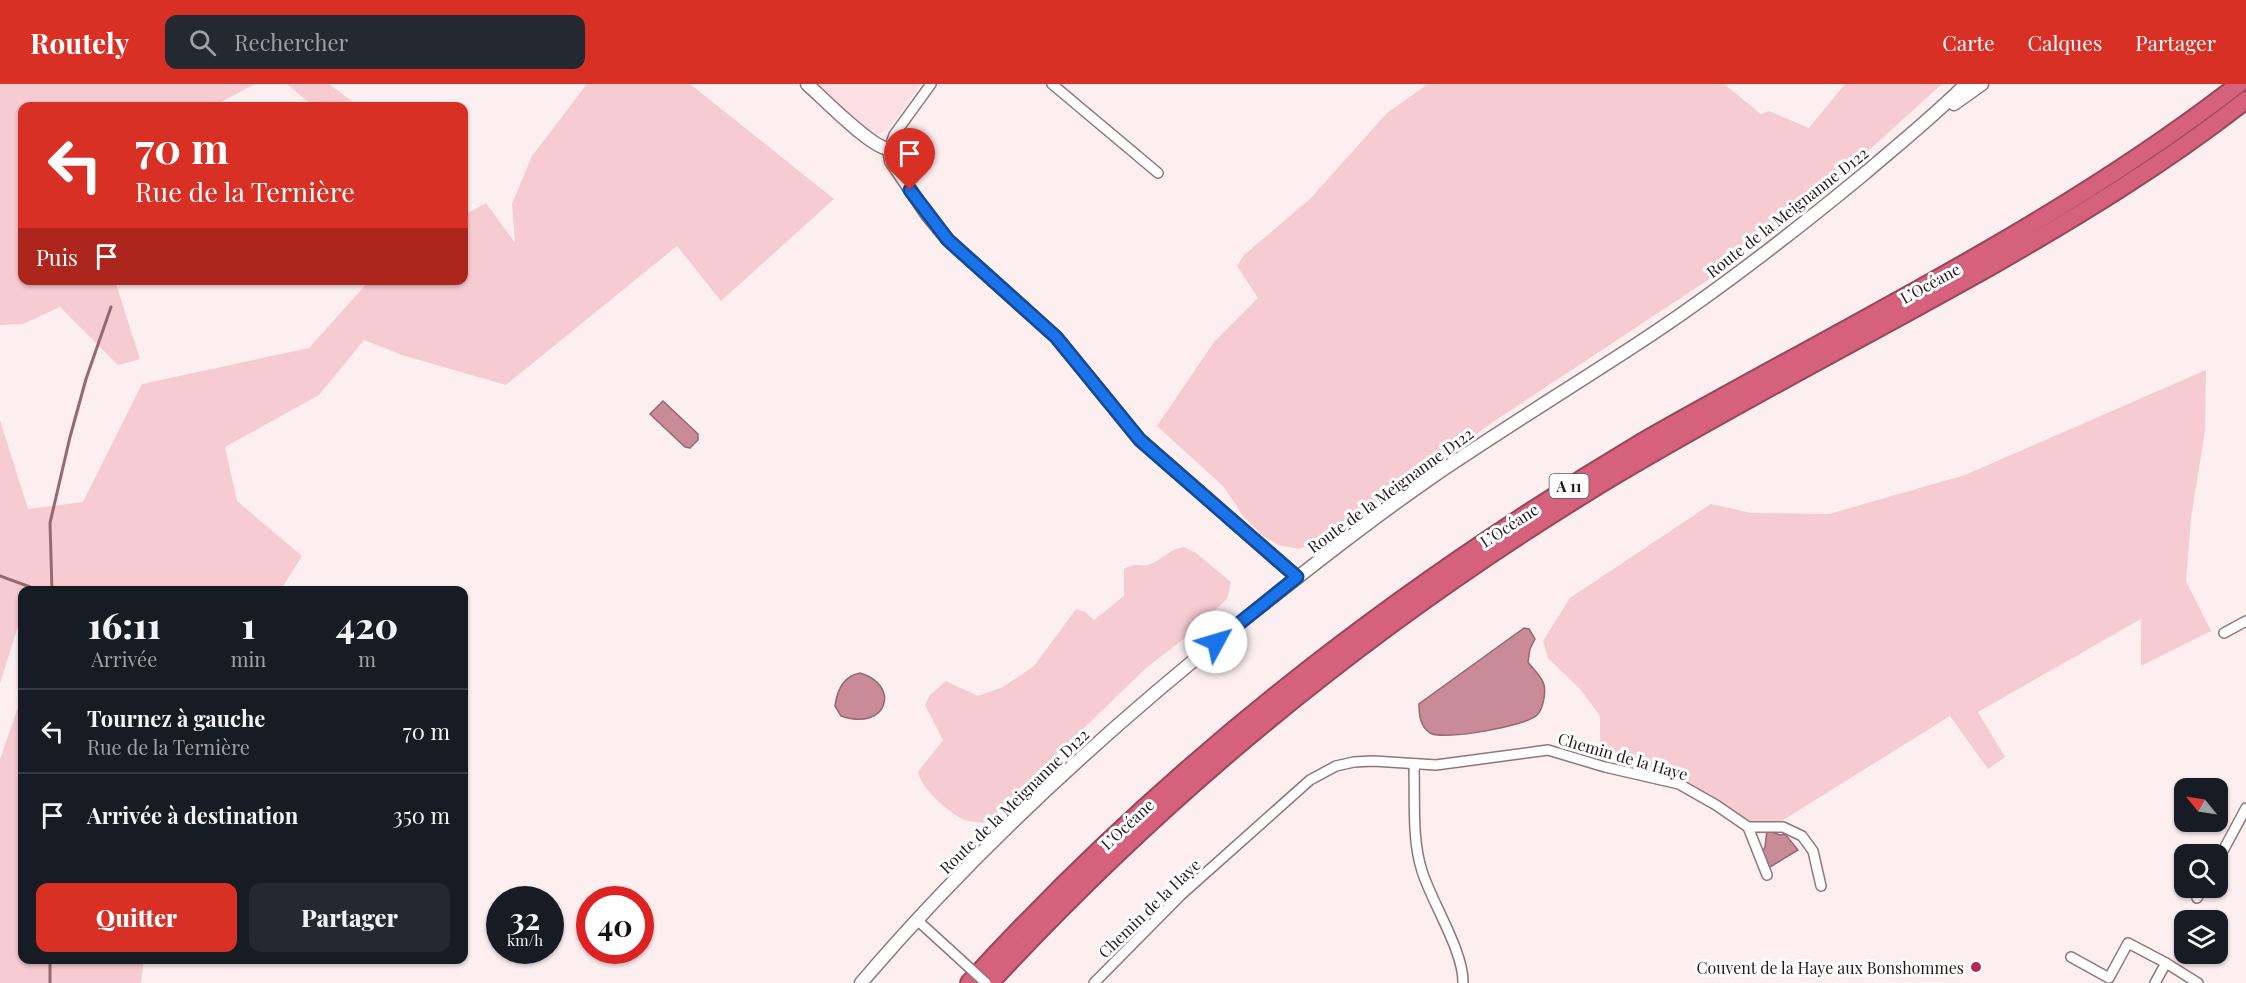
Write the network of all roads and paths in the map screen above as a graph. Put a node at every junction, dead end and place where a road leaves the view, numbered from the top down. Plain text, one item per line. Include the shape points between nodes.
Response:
1 (807, 84) edge
2 (931, 84) edge
3 (1052, 84) edge
4 (1966, 84) edge
5 (1982, 84) edge
6 (2239, 84) edge
7 (2246, 100) edge
8 (1926, 122) junction
9 (889, 149) junction
10 (1158, 173) dead end
11 (1297, 577) junction
12 (2246, 621) edge
13 (2224, 633) dead end
14 (1416, 764) junction
15 (2246, 808) edge
16 (1748, 827) junction
17 (2227, 844) edge
18 (1767, 875) dead end
19 (1821, 886) dead end
20 (917, 920) junction
21 (2071, 957) dead end
22 (2166, 963) junction
23 (2109, 978) junction
24 (861, 983) edge
25 (969, 983) edge
26 (988, 983) edge
27 (1094, 983) edge
28 (1463, 983) edge
29 (2118, 983) edge
30 (2155, 983) edge
31 (2198, 983) edge

1 - 9 street via 870,140
2 - 9 street via 894,135
3 - 10 street
4 - 8 street
5 - 8 street
6 - 25 highway, L’Océane / A 11 via 2154,148 2060,208 1641,442 1441,570 1316,662 1189,767 1083,865
7 - 26 highway, L’Océane / A 11 via 2079,214 1615,476 1426,599 1303,691 1200,778 1079,890
8 - 11 street, Route de la Meignanne D122 via 1739,273 1434,476
9 - 11 street via 891,160 948,240 1056,337 1140,440
11 - 20 street, Route de la Meignanne D122 via 1072,764
12 - 13 street
14 - 16 street, Chemin de la Haye via 1436,765 1548,750 1679,784
14 - 27 street, Chemin de la Haye via 1354,762 1336,766 1310,780 1181,896
14 - 28 street via 1420,865 1461,963
15 - 17 street
16 - 18 street
16 - 19 street via 1783,827 1802,836 1813,852
20 - 24 street, Route de la Meignanne D122
20 - 26 street, bridge
21 - 23 street
22 - 23 street via 2128,943
22 - 30 street
22 - 31 street
23 - 29 street

